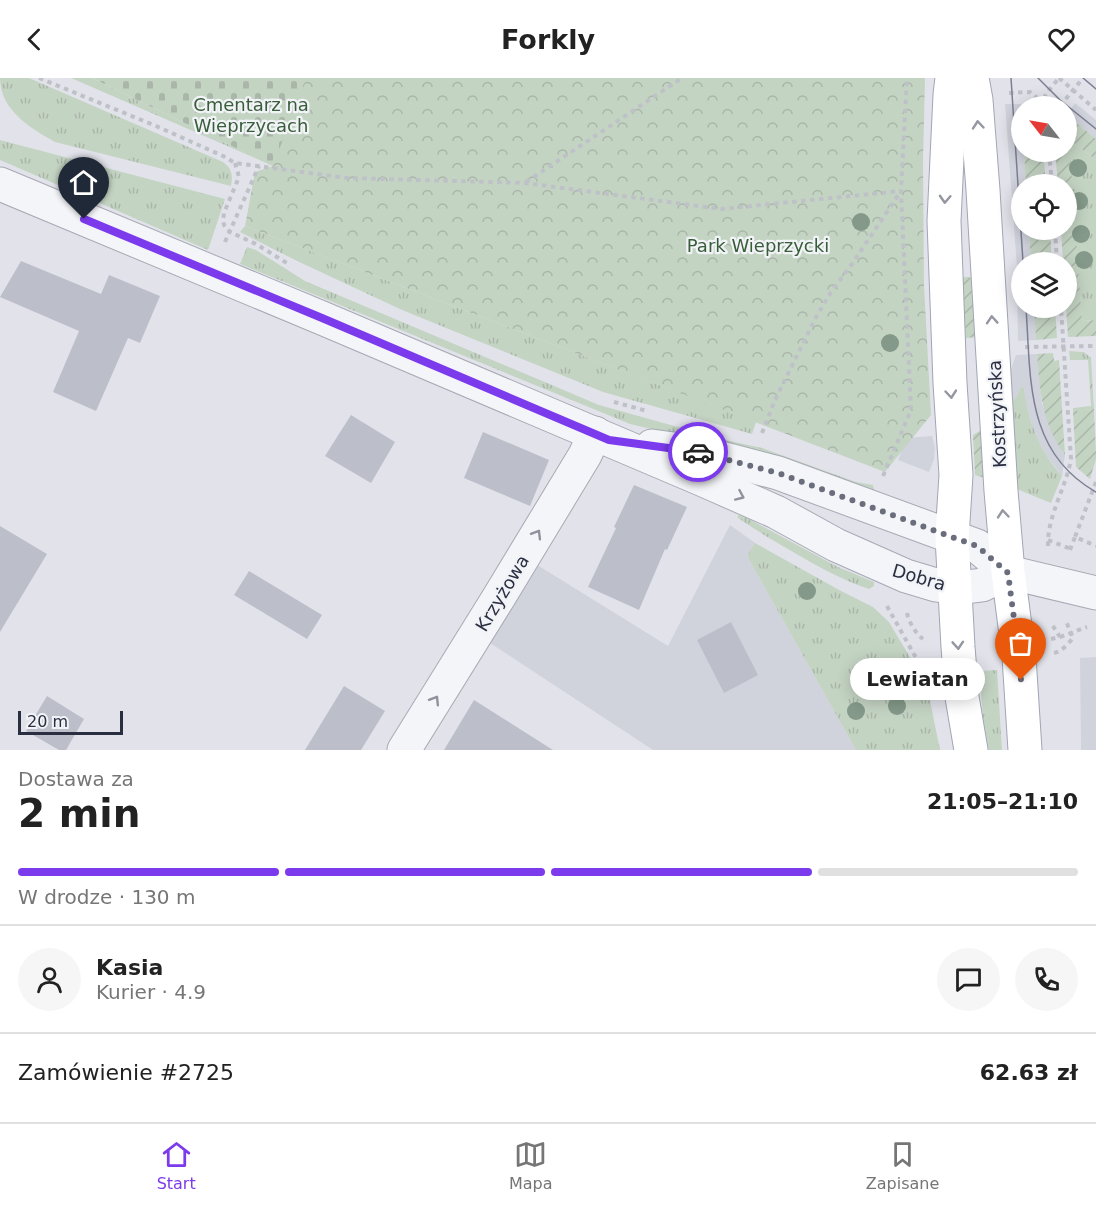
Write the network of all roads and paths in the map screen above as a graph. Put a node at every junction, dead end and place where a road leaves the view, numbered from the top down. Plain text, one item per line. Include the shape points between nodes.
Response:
1 (39, 78) edge
2 (682, 78) edge
3 (907, 78) edge
4 (952, 78) edge
5 (972, 78) edge
6 (1059, 78) edge
7 (1083, 78) edge
8 (1073, 90) junction
9 (1004, 93) dead end
10 (1033, 96) edge
11 (1046, 96) edge
12 (1068, 96) edge
13 (1096, 110) edge
14 (235, 163) junction
15 (259, 166) junction
16 (525, 183) junction
17 (0, 184) edge
18 (901, 191) junction
19 (230, 232) junction
20 (294, 268) dead end
21 (211, 272) junction
22 (1061, 318) edge
23 (1063, 346) junction
24 (1096, 346) edge
25 (1018, 348) dead end
26 (613, 402) dead end
27 (658, 414) dead end
28 (602, 436) junction
29 (759, 442) dead end
30 (881, 481) dead end
31 (1096, 482) edge
32 (952, 537) junction
33 (1096, 546) edge
34 (1048, 549) dead end
35 (1008, 573) junction
36 (955, 587) junction
37 (1096, 593) edge
38 (885, 603) dead end
39 (906, 607) dead end
40 (1064, 614) dead end
41 (1096, 624) edge
42 (1071, 633) junction
43 (1059, 637) dead end
44 (928, 642) dead end
45 (1051, 654) dead end
46 (930, 665) dead end
47 (405, 750) edge
48 (971, 750) edge
49 (1025, 750) edge

1 - 14 path
2 - 16 path
3 - 18 path
4 -> 32 main road via 944,221 956,474
35 -> 5 main road, Kostrzyńska
6 - 8 path
6 - 11 path
7 - 8 path
8 - 12 path
8 - 13 path
9 - 10 path via 1030,92
14 - 15 path
14 - 19 path via 238,177 223,220
15 - 16 path via 347,178
15 - 19 path
16 - 18 path via 721,209
17 - 21 street, Dobra
18 - 29 path via 816,317
18 - 30 path via 911,410
19 - 20 path
19 - 21 path
21 - 28 street, Dobra
22 - 23 path
23 - 24 path
23 - 25 path
23 - 34 path via 1071,459 1048,534
26 - 27 path
28 - 32 street, Dobra via 702,453 778,473
28 -> 36 street, Dobra via 776,512 836,545 906,576
47 -> 28 street, Krzyżowa via 585,454
31 - 33 path via 1075,537
32 - 35 street, Dobra via 977,546
32 - 36 main road
35 - 36 street, Dobra via 982,585
35 - 37 street
35 - 49 main road, Kostrzyńska
36 -> 48 main road via 962,697
38 - 46 path via 920,665
39 - 44 path via 910,622
40 - 42 path
41 - 42 path
42 - 43 path
42 - 45 path via 1073,638

